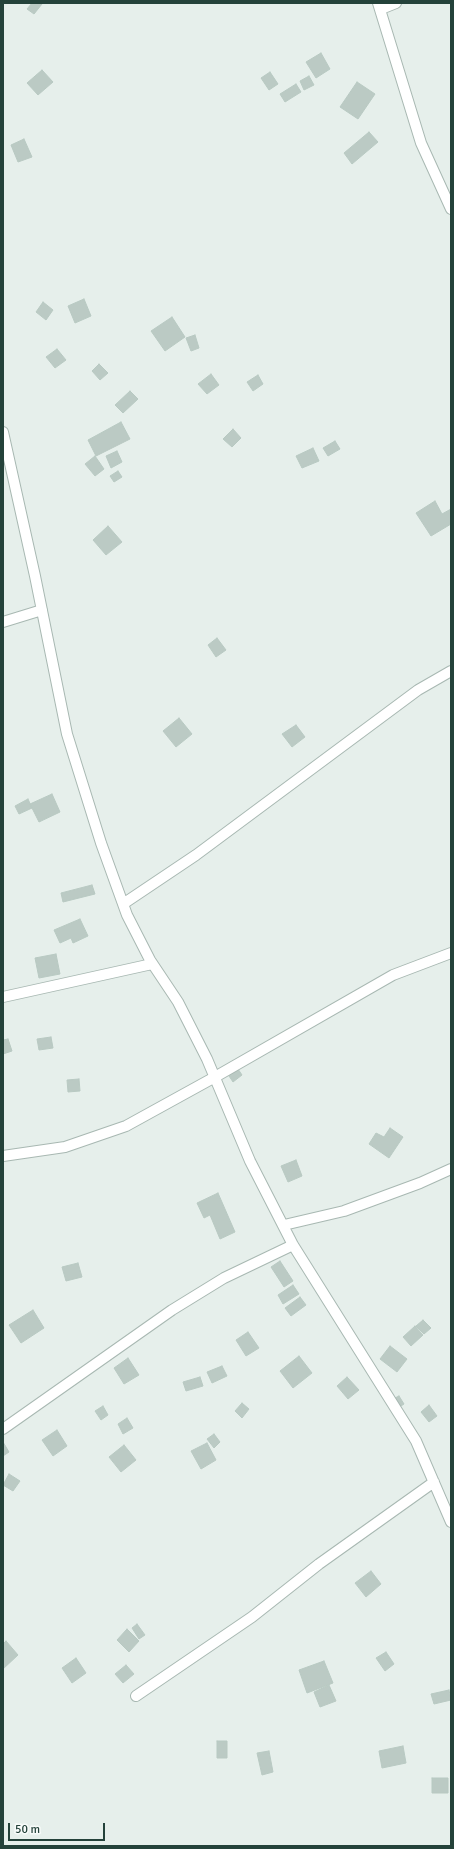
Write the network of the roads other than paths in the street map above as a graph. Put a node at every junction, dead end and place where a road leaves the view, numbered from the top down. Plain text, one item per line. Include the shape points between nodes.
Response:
1 (396, 3) edge
2 (380, 6) edge
3 (451, 209) edge
4 (3, 432) edge
5 (42, 610) junction
6 (3, 622) edge
7 (451, 671) edge
8 (123, 904) junction
9 (451, 953) edge
10 (152, 964) junction
11 (3, 996) edge
12 (215, 1077) junction
13 (3, 1156) edge
14 (451, 1169) edge
15 (284, 1225) junction
16 (293, 1245) junction
17 (3, 1428) edge
18 (434, 1482) junction
19 (447, 1503) edge
20 (451, 1522) edge
21 (136, 1696) dead end

1 - 2 street
2 - 3 street via 421,143
4 - 5 street
5 - 6 street
5 - 8 street via 67,734
7 - 8 street via 418,690 196,855
8 - 10 street
9 - 12 street via 393,975
10 - 11 street
10 - 12 street via 178,1002
12 - 13 street via 126,1126 65,1147
12 - 15 street via 250,1161
14 - 15 street via 344,1211
15 - 16 street
16 - 17 street via 224,1278 172,1310
16 - 18 street via 416,1441
18 - 19 street
18 - 21 street via 319,1564 252,1617
19 - 20 street

